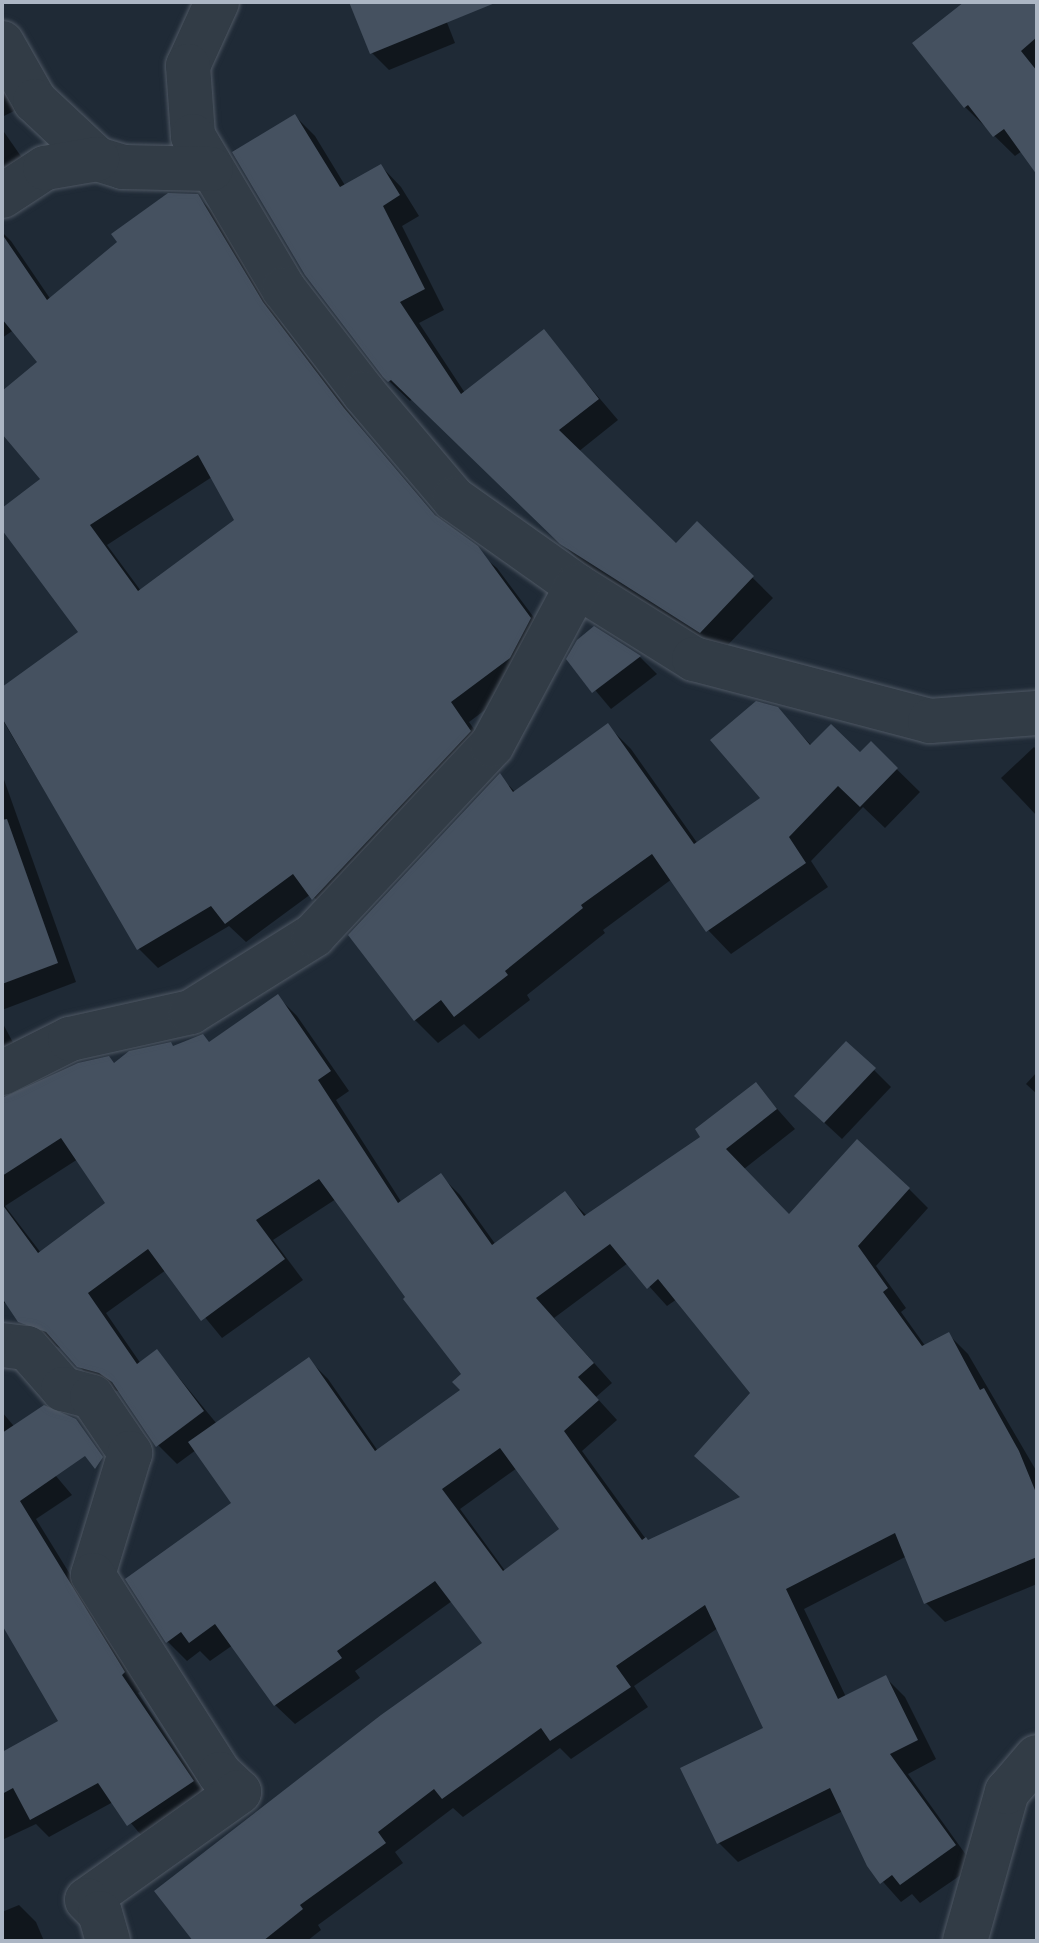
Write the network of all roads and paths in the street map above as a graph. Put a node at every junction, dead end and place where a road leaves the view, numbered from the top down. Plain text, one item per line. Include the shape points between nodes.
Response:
1 (217, 2) edge
2 (2, 43) edge
3 (97, 159) junction
4 (211, 169) junction
5 (2, 196) edge
6 (577, 586) junction
7 (1037, 713) edge
8 (2, 1073) edge
9 (2, 1345) edge
10 (1037, 1757) edge
11 (108, 1941) edge
12 (965, 1941) edge

1 - 4 street via 188,66 193,136
2 - 3 street via 35,101
3 - 4 street via 123,167
3 - 5 street via 45,168
4 - 6 street via 284,289 454,499
6 - 7 street via 694,659 930,721
6 - 8 street via 492,745 314,935 191,1012 70,1039
9 - 11 street via 27,1348 63,1389 92,1397 130,1453 93,1575 220,1774 239,1792 87,1900 100,1913
10 - 12 street via 1007,1792

